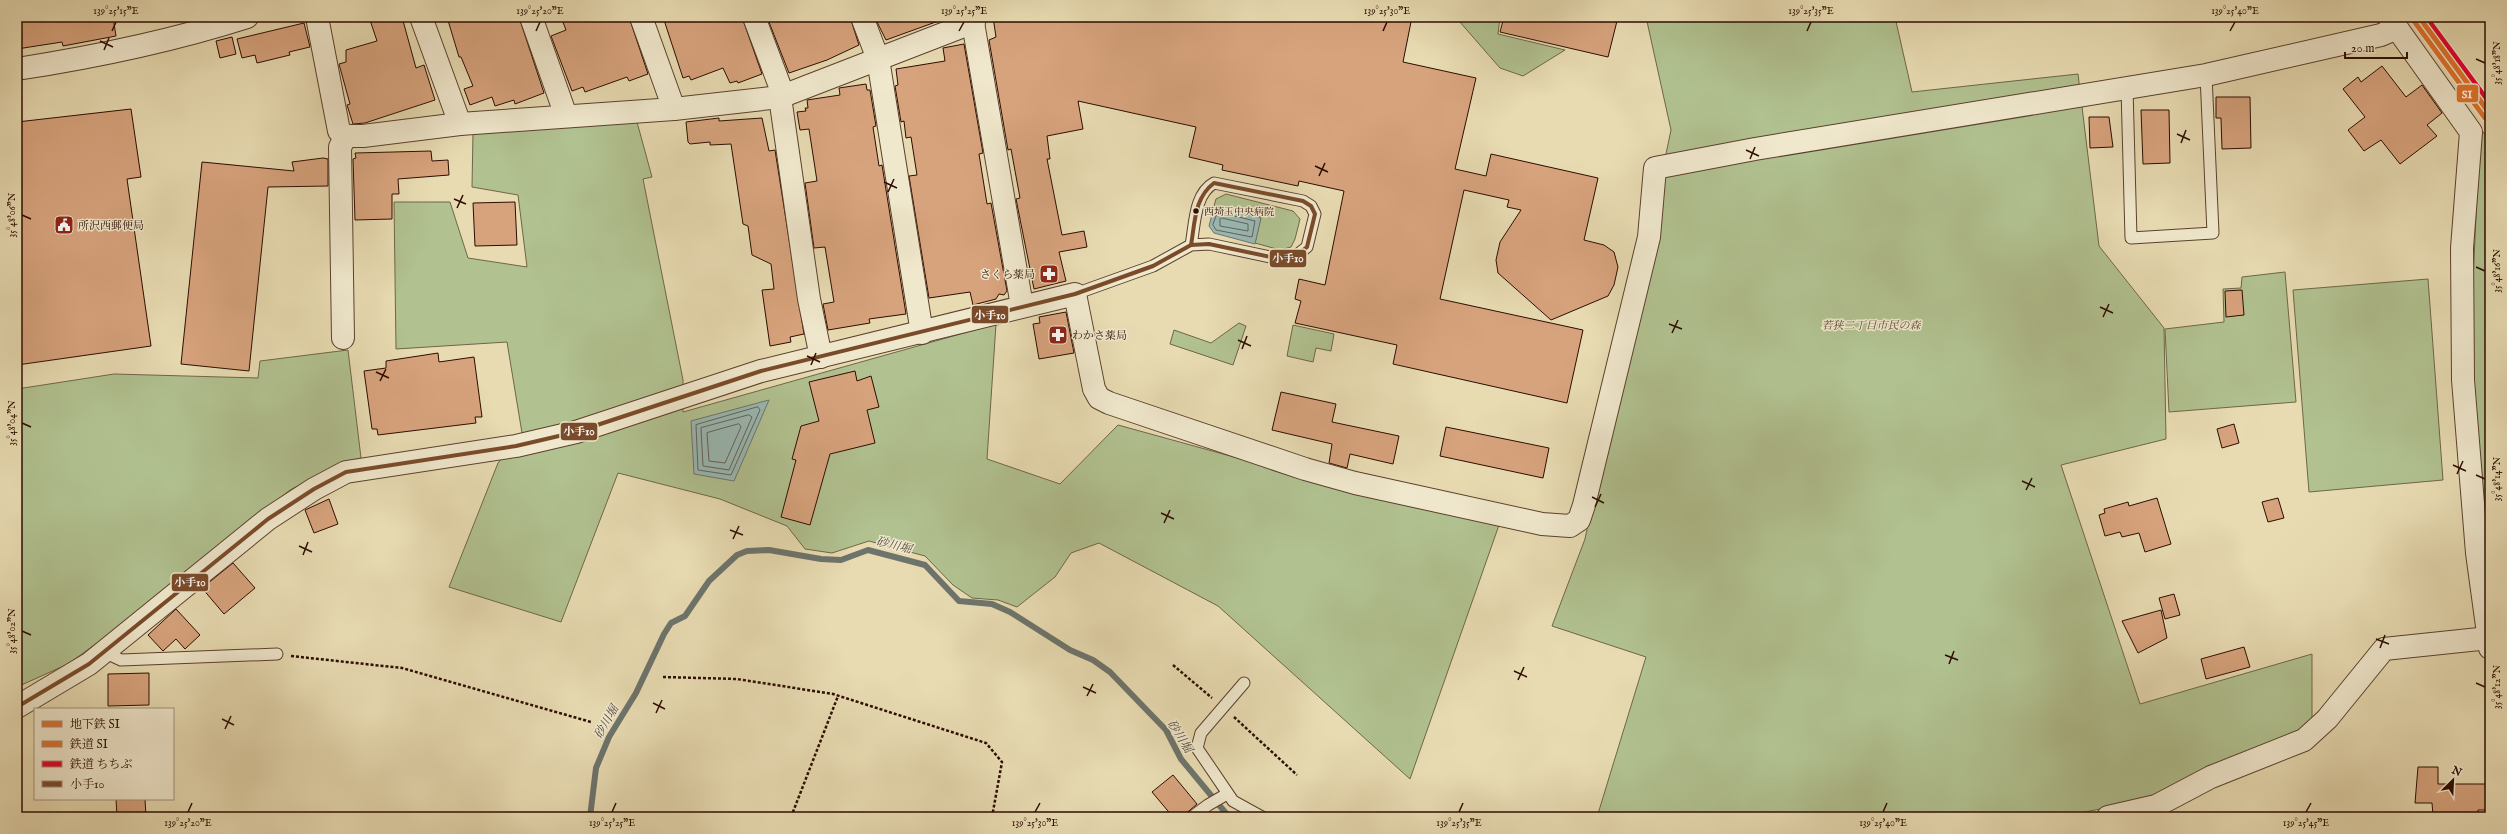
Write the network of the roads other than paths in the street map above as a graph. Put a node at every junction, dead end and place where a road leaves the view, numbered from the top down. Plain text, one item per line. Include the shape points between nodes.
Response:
1 (247, 17) edge
2 (316, 17) edge
3 (421, 17) edge
4 (531, 17) edge
5 (641, 17) edge
6 (754, 17) edge
7 (862, 17) edge
8 (973, 19) edge
9 (2393, 22) edge
10 (208, 23) edge
11 (878, 59) junction
12 (17, 69) edge
13 (2206, 75) junction
14 (2126, 88) junction
15 (782, 97) junction
16 (674, 108) junction
17 (566, 116) junction
18 (460, 124) junction
19 (346, 136) junction
20 (1191, 245) junction
21 (1076, 294) junction
22 (1022, 306) junction
23 (922, 333) junction
24 (343, 338) dead end
25 (821, 356) junction
26 (2489, 643) edge
27 (104, 652) junction
28 (277, 654) road end
29 (1244, 682) dead end
30 (17, 707) edge
31 (1225, 796) junction
32 (1192, 817) edge
33 (1262, 817) edge
34 (2108, 817) edge

1 - 10 street
2 - 19 street via 339,131
3 - 18 street
4 - 17 street
5 - 16 street
6 - 15 street
7 - 11 street
8 - 11 street
8 - 22 street
9 - 13 street via 2381,35
9 - 26 street via 2471,132 2462,248 2463,380 2477,553
10 - 12 street via 80,59
11 - 15 street
11 - 23 street
13 - 14 street
13 - 14 lane via 2212,233 2130,238
14 - 21 street via 1655,168 1649,238 1584,505 1579,520 1570,526 1542,524 1326,475 1109,403 1099,398 1094,389
15 - 16 street
15 - 25 street via 809,299
16 - 17 street
17 - 18 street
18 - 19 street
19 - 24 street via 340,147
20 - 20 lane via 1201,195 1206,187 1214,183 1303,201 1311,206 1315,214 1307,247 1293,258 1280,260 1209,244
20 - 21 lane via 1153,266
21 - 22 street
22 - 23 street
23 - 25 street
25 - 27 street via 761,371 576,432 516,446 346,472 268,519
26 - 34 street via 2384,649 2327,719 2304,740 2211,777 2156,806
27 - 28 lane via 121,660
27 - 30 street via 89,664
29 - 31 lane via 1201,733 1197,742
31 - 32 lane via 1208,804
31 - 33 lane

